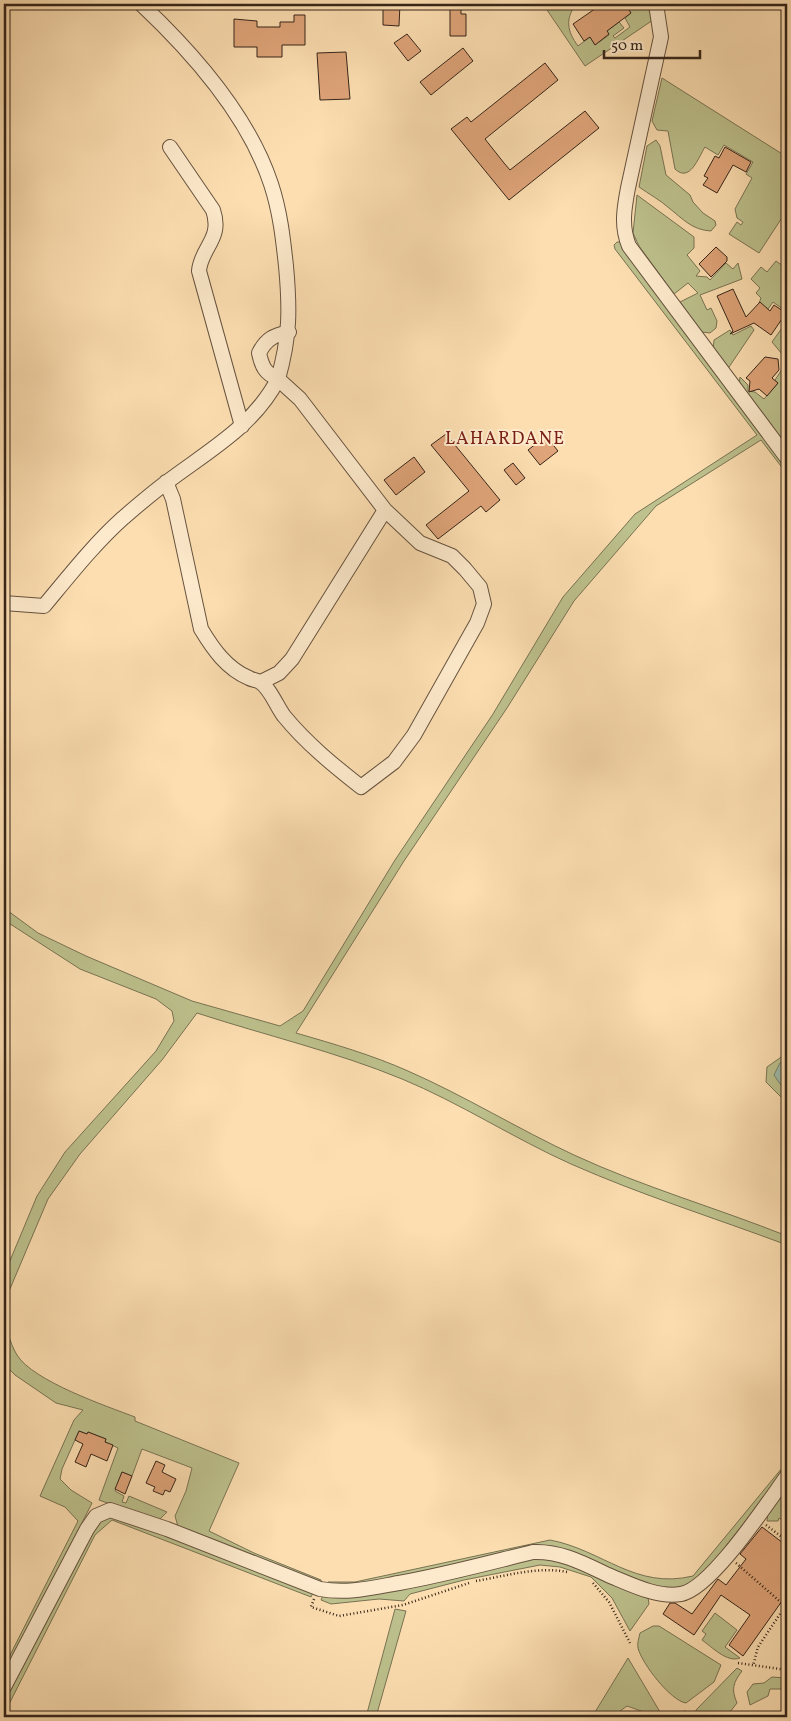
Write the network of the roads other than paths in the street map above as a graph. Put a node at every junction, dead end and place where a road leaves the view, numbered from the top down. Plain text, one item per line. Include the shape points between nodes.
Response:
1 (141, 4) edge
2 (656, 4) edge
3 (170, 147) dead end
4 (289, 332) junction
5 (278, 379) junction
6 (242, 426) junction
7 (787, 458) edge
8 (166, 482) junction
9 (385, 510) junction
10 (4, 603) edge
11 (261, 682) junction
12 (787, 1476) edge
13 (4, 1686) edge

1 - 4 street via 195,60 254,142 271,184 282,225
2 - 7 street via 662,37 628,188 624,234 629,246
3 - 6 street via 216,219 214,237 200,262 199,272
4 - 5 street
4 - 5 street via 276,334 265,341 258,353 268,374
5 - 6 street via 268,399
5 - 9 street via 300,399
6 - 8 street
8 - 10 street via 122,519 44,606
8 - 11 street via 177,516 201,629 219,656 248,678
9 - 11 street via 292,659 280,673
9 - 11 street via 420,543 452,556 465,568 480,587 484,604 414,735 394,762 361,787 311,746 284,716
12 - 13 street via 703,1582 682,1594 658,1593 549,1551 408,1582 333,1592 110,1510 96,1516 87,1529

